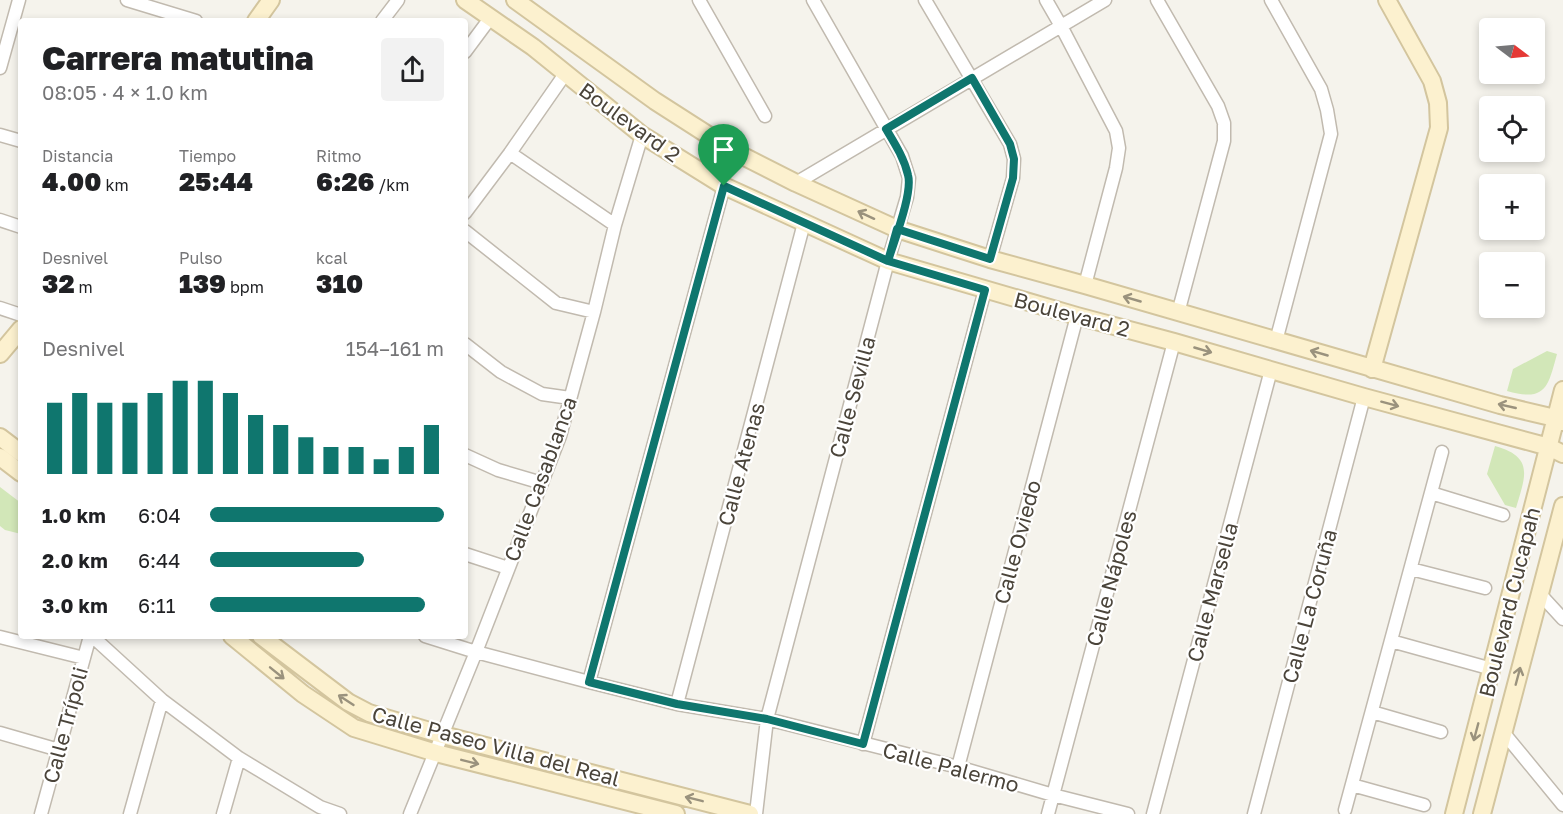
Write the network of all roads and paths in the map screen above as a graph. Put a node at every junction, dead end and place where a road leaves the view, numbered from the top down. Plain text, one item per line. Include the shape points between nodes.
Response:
1 (19, 0) edge
2 (127, 0) edge
3 (271, 0) edge
4 (398, 0) edge
5 (465, 0) edge
6 (699, 0) edge
7 (813, 0) edge
8 (925, 0) edge
9 (1046, 0) edge
10 (1105, 0) edge
11 (1157, 0) edge
12 (1271, 0) edge
13 (1387, 0) edge
14 (526, 3) edge
15 (491, 17) junction
16 (186, 18) edge
17 (258, 18) edge
18 (384, 18) edge
19 (1061, 26) junction
20 (468, 48) edge
21 (0, 68) edge
22 (565, 74) junction
23 (972, 78) junction
24 (765, 116) dead end
25 (886, 129) junction
26 (0, 135) edge
27 (642, 135) junction
28 (18, 140) edge
29 (510, 153) junction
30 (796, 183) junction
31 (724, 186) junction
32 (468, 209) edge
33 (0, 220) edge
34 (804, 223) junction
35 (18, 225) edge
36 (615, 225) junction
37 (897, 229) junction
38 (468, 233) edge
39 (990, 259) junction
40 (888, 261) junction
41 (1085, 285) junction
42 (985, 290) junction
43 (0, 308) edge
44 (594, 312) junction
45 (1178, 313) junction
46 (18, 314) edge
47 (1077, 316) junction
48 (18, 333) edge
49 (1276, 341) junction
50 (1174, 342) junction
51 (468, 346) edge
52 (0, 354) edge
53 (1372, 369) junction
54 (1271, 370) junction
55 (1563, 390) edge
56 (1364, 397) junction
57 (570, 398) junction
58 (1559, 420) edge
59 (0, 437) edge
60 (18, 451) edge
61 (1556, 451) edge
62 (1442, 452) dead end
63 (468, 456) edge
64 (0, 457) edge
65 (18, 471) edge
66 (542, 483) junction
67 (1431, 493) junction
68 (1563, 506) edge
69 (1503, 515) dead end
70 (468, 555) edge
71 (508, 568) junction
72 (1411, 569) junction
73 (1485, 588) dead end
74 (1540, 594) junction
75 (1563, 619) edge
76 (0, 637) edge
77 (90, 639) edge
78 (94, 639) edge
79 (236, 639) edge
80 (265, 639) edge
81 (435, 639) edge
82 (1391, 641) junction
83 (476, 652) junction
84 (84, 658) junction
85 (1492, 669) junction
86 (589, 682) junction
87 (162, 700) junction
88 (677, 704) junction
89 (1372, 712) junction
90 (767, 719) junction
91 (1441, 732) dead end
92 (1503, 732) junction
93 (0, 734) edge
94 (443, 735) junction
95 (863, 744) junction
96 (59, 750) junction
97 (436, 753) junction
98 (238, 758) junction
99 (957, 767) junction
100 (1352, 785) junction
101 (1053, 795) junction
102 (1424, 805) dead end
103 (1563, 805) edge
104 (319, 810) edge
105 (1345, 810) dead end
106 (41, 814) edge
107 (130, 814) edge
108 (223, 814) edge
109 (340, 814) edge
110 (410, 814) edge
111 (676, 814) edge
112 (750, 814) edge
113 (756, 814) edge
114 (1048, 814) edge
115 (1128, 814) edge
116 (1153, 814) edge
117 (1254, 814) edge
118 (1454, 814) edge
119 (1482, 814) edge

1 - 21 street
2 - 16 street
3 - 17 main road
4 - 18 street
5 - 15 main road, Boulevard 2
6 - 24 street
7 - 25 street, Calle Sevilla
8 - 23 street
9 - 19 street
10 - 19 street
11 - 45 street via 1224,123 1224,141
12 - 49 street via 1321,89 1330,134
13 - 53 main road via 1432,81 1439,128
14 - 30 main road, Boulevard 2 via 655,101 733,151
15 - 20 street
15 - 22 main road, Boulevard 2
19 - 23 street
19 - 41 street via 1116,131 1119,148
22 - 27 main road, Boulevard 2
22 - 29 street
23 - 25 street
23 - 39 street via 1010,144 1014,159 1013,178
25 - 30 street
25 - 37 street, Calle Sevilla via 902,156 909,178
26 - 28 street
27 - 31 main road, Boulevard 2
27 - 36 street, Calle Casablanca
29 - 32 street
29 - 36 street
37 -> 30 main road, Boulevard 2
31 - 34 main road, Boulevard 2
31 - 86 street
33 - 35 street
34 - 40 main road, Boulevard 2
34 - 88 street, Calle Atenas
36 - 44 street, Calle Casablanca
37 - 39 main road, Boulevard 2
37 - 40 street, Calle Sevilla
38 - 44 street via 556,303
39 - 41 main road, Boulevard 2
40 - 42 main road, Boulevard 2
40 - 90 street, Calle Sevilla
45 -> 41 main road, Boulevard 2
42 - 47 main road, Boulevard 2
42 - 95 street
43 - 46 street
44 - 57 street, Calle Casablanca
45 - 49 main road, Boulevard 2
47 - 50 main road, Boulevard 2
47 - 99 street, Calle Oviedo
48 - 52 main road
53 -> 49 main road, Boulevard 2
50 -> 54 main road, Boulevard 2
50 - 101 street, Calle Nápoles
51 - 57 street via 501,372 542,394
58 -> 53 main road, Boulevard 2
54 - 56 main road, Boulevard 2
54 - 116 street, Calle Marsella
55 - 58 main road, Boulevard Cucapah
56 -> 61 main road, Boulevard 2
56 - 117 street, Calle La Coruña
57 - 66 street, Calle Casablanca
58 - 61 main road, Boulevard Cucapah
59 - 60 main road
61 - 85 main road, Boulevard Cucapah
62 - 67 street
63 - 66 street
64 - 65 main road
66 - 71 street, Calle Casablanca
67 - 69 street
67 - 72 street
68 - 74 main road, Boulevard Cucapah
70 - 71 street
71 - 83 street, Calle Casablanca
72 - 73 street
72 - 82 street
74 - 75 street
92 -> 74 main road, Boulevard Cucapah
76 - 84 street
77 - 84 street, Calle Trípoli
78 - 87 street
79 -> 97 main road, Calle Paseo Villa del Real via 303,694 354,728
94 -> 80 main road, Calle Paseo Villa del Real via 369,713 348,702
81 - 83 street, Calle Palermo
82 - 85 street
82 - 89 street
83 - 86 street, Calle Palermo
83 - 94 street, Calle Casablanca
84 - 96 street, Calle Trípoli
85 -> 118 main road, Boulevard Cucapah
86 - 88 street, Calle Palermo
87 - 98 street
87 - 107 street
88 - 90 street, Calle Palermo
89 - 91 street
89 - 100 street
90 - 95 street, Calle Palermo
90 - 113 street, Calle Sevilla
92 - 103 street
92 - 119 main road, Boulevard Cucapah
93 - 96 street
94 - 97 street, Calle Casablanca
112 -> 94 main road, Calle Paseo Villa del Real
95 - 99 street, Calle Palermo
96 - 106 street, Calle Trípoli
97 - 110 street, Calle Casablanca
97 -> 111 main road, Calle Paseo Villa del Real
98 - 104 street
98 - 108 street
99 - 101 street, Calle Palermo
100 - 102 street
100 - 105 street
101 - 114 street, Calle Nápoles
101 - 115 street, Calle Palermo
104 - 109 street

